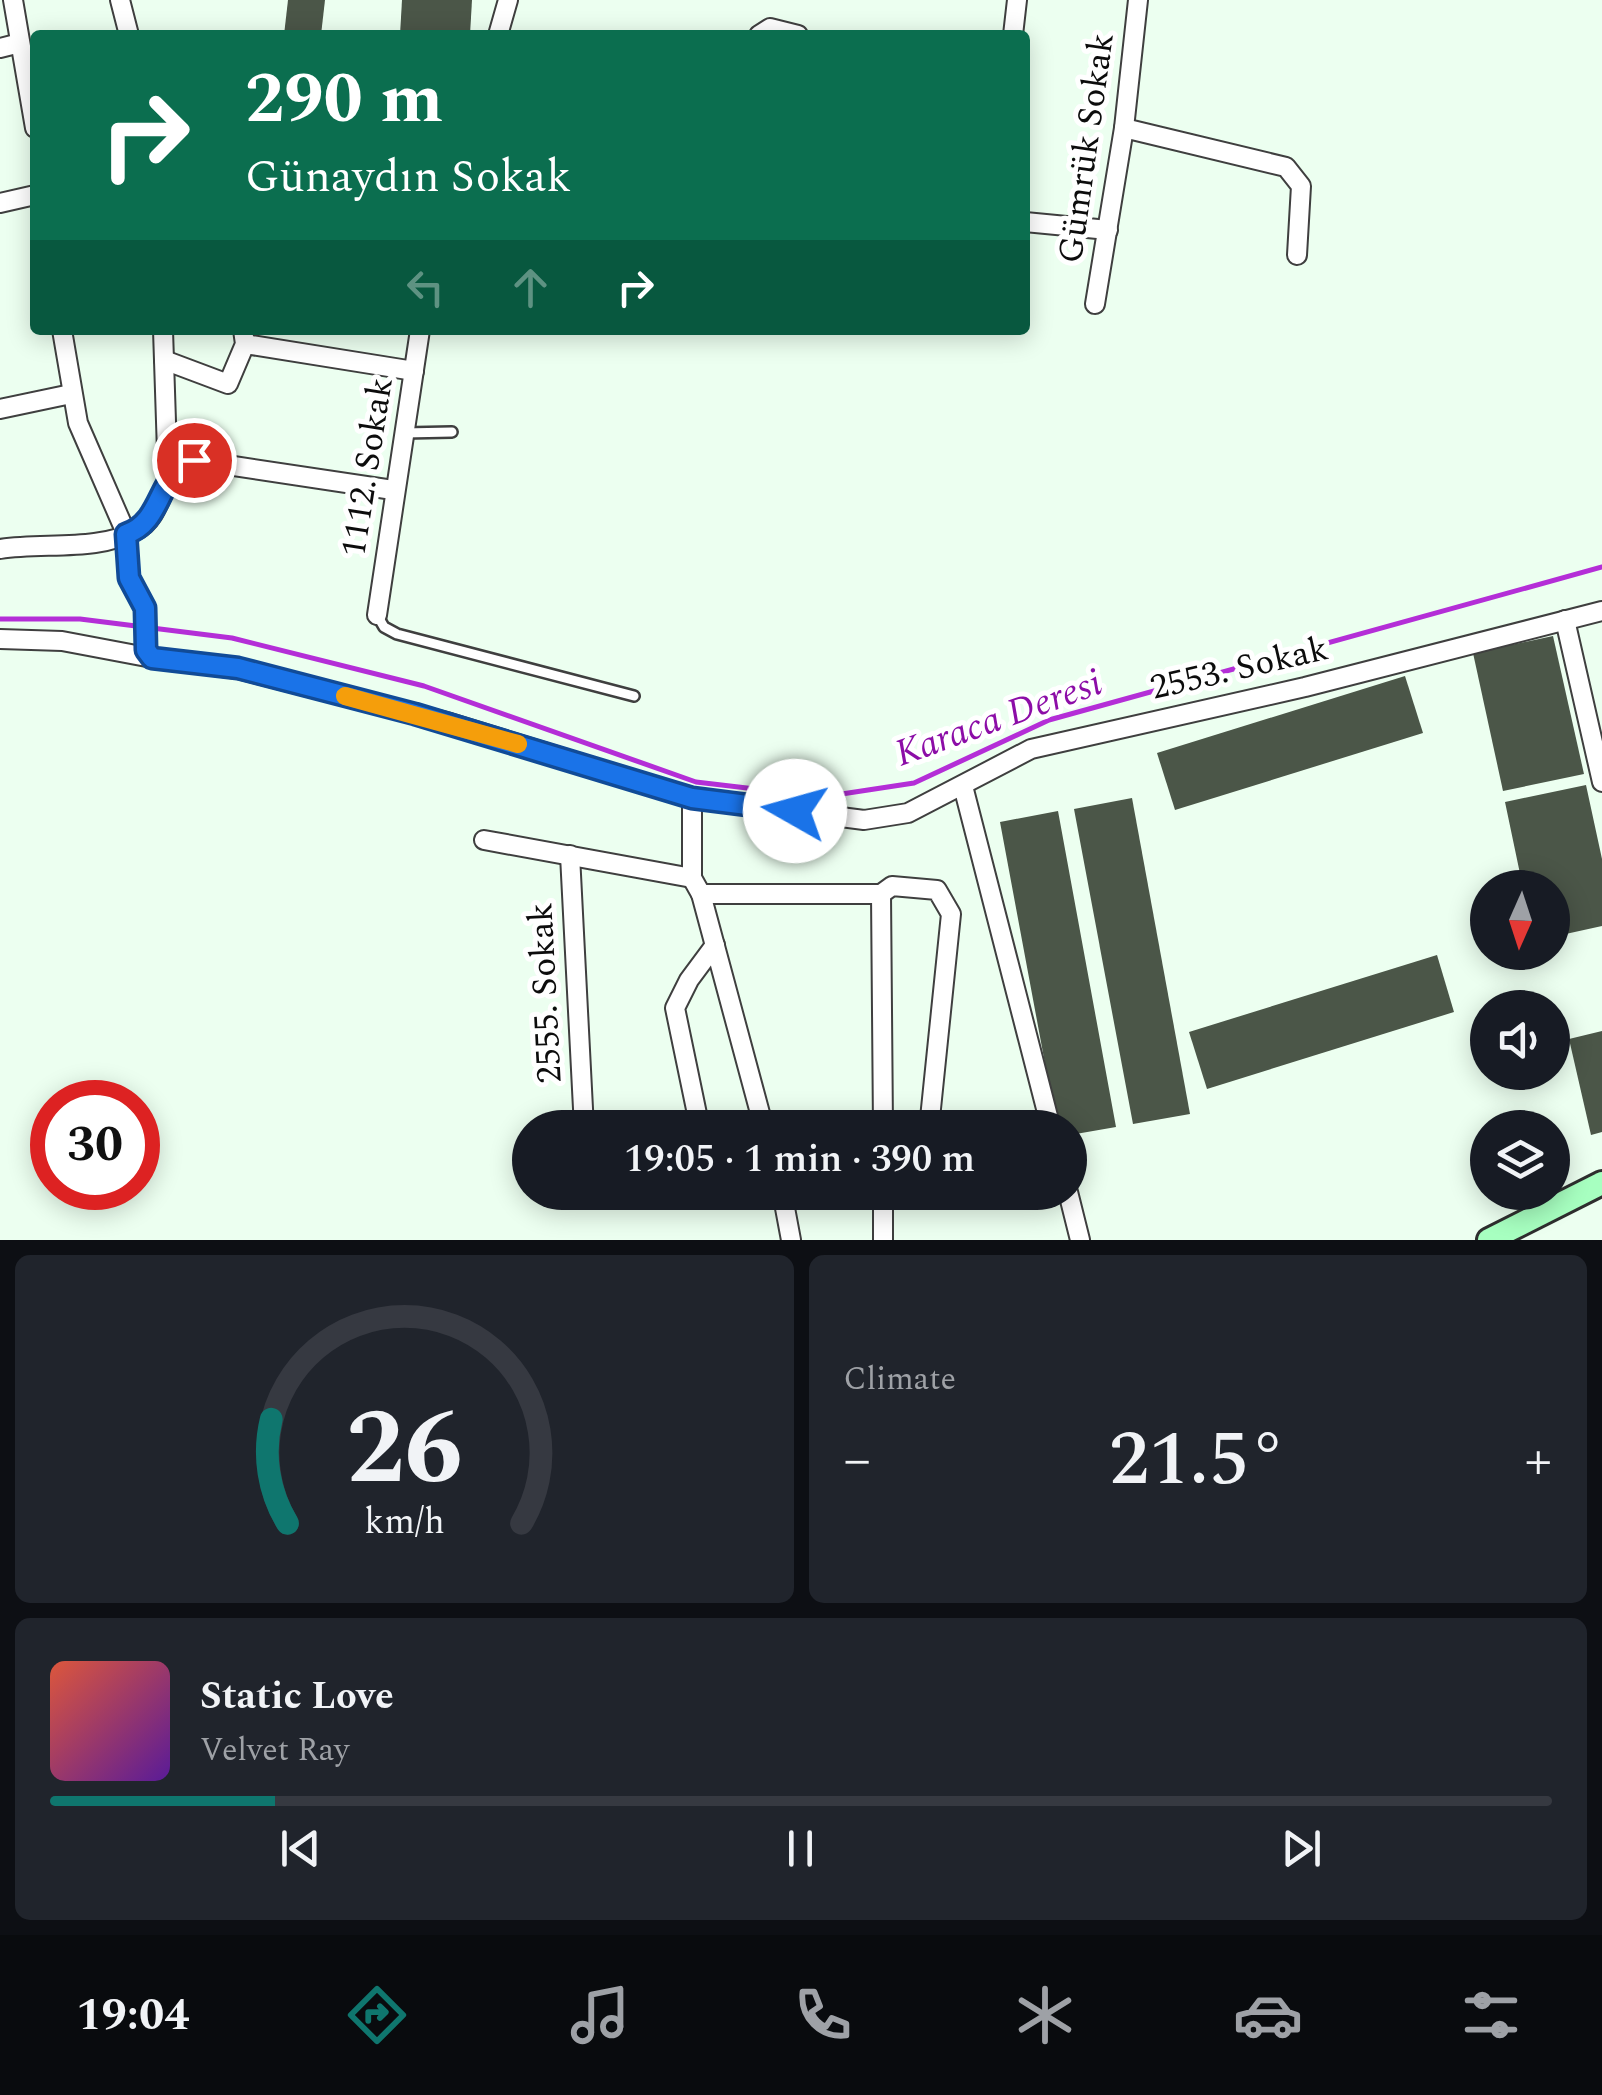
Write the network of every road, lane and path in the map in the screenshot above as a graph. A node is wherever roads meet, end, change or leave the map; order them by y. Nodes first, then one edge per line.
1 (13, 0) edge
2 (120, 0) edge
3 (508, 0) edge
4 (1017, 0) edge
5 (1138, 0) edge
6 (128, 30) edge
7 (499, 30) edge
8 (1014, 30) edge
9 (20, 43) junction
10 (0, 48) edge
11 (30, 100) edge
12 (1124, 128) junction
13 (30, 196) edge
14 (0, 203) edge
15 (1030, 222) edge
16 (1108, 230) junction
17 (1297, 255) dead end
18 (1095, 304) dead end
19 (63, 335) edge
20 (162, 335) edge
21 (419, 335) edge
22 (244, 337) edge
23 (164, 360) junction
24 (414, 371) junction
25 (71, 394) junction
26 (0, 409) edge
27 (404, 432) junction
28 (452, 432) dead end
29 (175, 471) junction
30 (394, 490) junction
31 (126, 534) junction
32 (0, 549) edge
33 (1602, 611) edge
34 (376, 615) joint
35 (1566, 620) junction
36 (0, 639) edge
37 (149, 654) junction
38 (634, 696) dead end
39 (1602, 782) edge
40 (963, 786) junction
41 (692, 798) junction
42 (484, 840) dead end
43 (570, 855) junction
44 (692, 878) junction
45 (702, 894) junction
46 (882, 894) junction
47 (715, 944) junction
48 (583, 1110) edge
49 (696, 1110) edge
50 (759, 1110) edge
51 (883, 1110) edge
52 (931, 1110) edge
53 (1046, 1110) edge
54 (1602, 1183) edge
55 (785, 1210) edge
56 (883, 1210) edge
57 (1072, 1210) edge
58 (791, 1240) edge
59 (883, 1240) edge
60 (1080, 1240) edge
61 (1489, 1240) edge

1 - 9 street
2 - 6 street
3 - 7 street
4 - 8 street
5 - 12 street, Gümrük Sokak
9 - 10 street
9 - 11 street
12 - 16 street, Gümrük Sokak
12 - 17 street
13 - 14 street
15 - 16 street
16 - 18 street, Gümrük Sokak
19 - 25 street
20 - 23 street
21 - 24 street, 1112. Sokak
22 - 23 street
22 - 24 street
23 - 29 street
24 - 27 street, 1112. Sokak
25 - 26 street
25 - 31 street
27 - 28 lane
27 - 30 street, 1112. Sokak
29 - 30 street
29 - 31 street
30 - 34 street, 1112. Sokak
31 - 32 street
31 - 37 street
33 - 35 street, 2553. Sokak
34 - 38 lane
35 - 39 street
35 - 40 street, 2553. Sokak
36 - 37 street, 2553. Sokak
37 - 41 street, 2553. Sokak
40 - 41 street, 2553. Sokak
40 - 53 street
41 - 44 street
42 - 43 street
43 - 44 street
43 - 48 street, 2555. Sokak
44 - 45 street
45 - 46 street
45 - 47 street
46 - 51 street
46 - 52 street
47 - 49 street
47 - 50 street
54 - 61 main road
55 - 58 street
56 - 59 street
57 - 60 street

